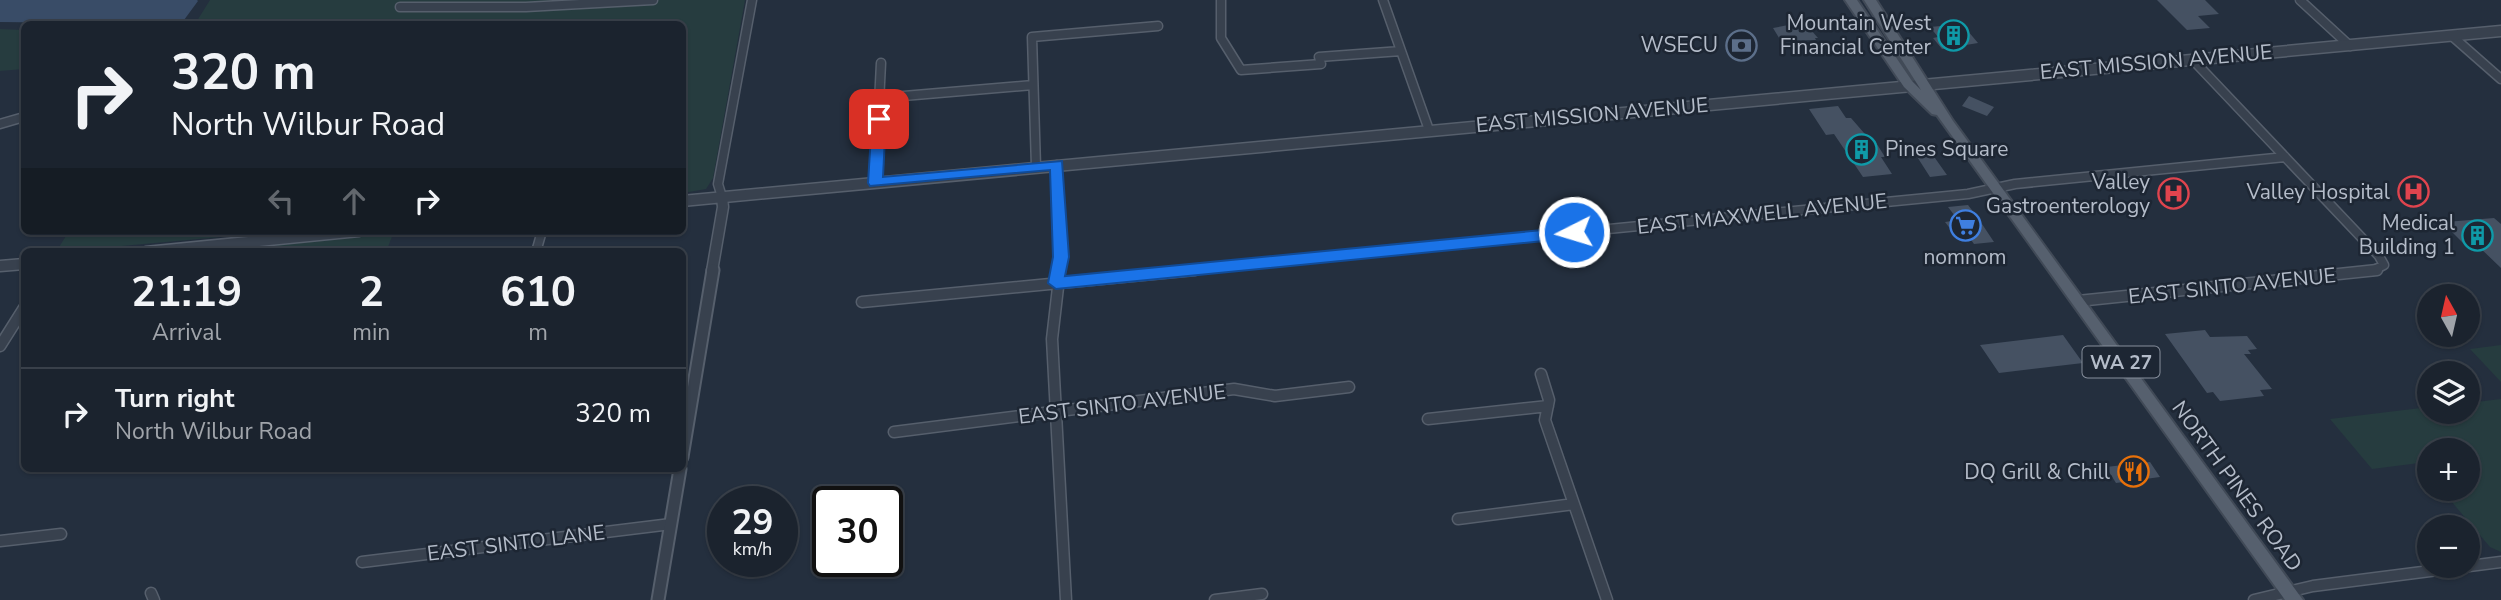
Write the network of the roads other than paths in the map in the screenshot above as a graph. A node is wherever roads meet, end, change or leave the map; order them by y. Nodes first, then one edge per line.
1 (653, 0) edge
2 (752, 0) edge
3 (1222, 0) edge
4 (1383, 0) edge
5 (1851, 0) edge
6 (1870, 0) edge
7 (2300, 0) edge
8 (400, 7) dead end
9 (1158, 26) dead end
10 (2501, 31) edge
11 (2452, 36) junction
12 (2350, 46) junction
13 (1401, 51) junction
14 (2193, 60) junction
15 (881, 63) dead end
16 (2501, 79) edge
17 (1925, 83) junction
18 (1908, 84) junction
19 (1033, 85) junction
20 (880, 98) junction
21 (21, 118) edge
22 (0, 124) edge
23 (1949, 124) junction
24 (1429, 130) junction
25 (2285, 157) junction
26 (1057, 164) junction
27 (1036, 166) junction
28 (875, 183) junction
29 (1996, 188) junction
30 (722, 197) junction
31 (686, 201) edge
32 (318, 235) edge
33 (187, 248) edge
34 (21, 264) edge
35 (2384, 265) joint
36 (0, 266) edge
37 (1056, 283) junction
38 (2078, 301) junction
39 (862, 303) dead end
40 (21, 313) edge
41 (0, 346) edge
42 (1541, 374) dead end
43 (695, 384) junction
44 (686, 385) edge
45 (1349, 387) dead end
46 (1548, 406) junction
47 (1054, 412) junction
48 (1428, 419) dead end
49 (894, 432) dead end
50 (686, 435) edge
51 (680, 472) edge
52 (1574, 504) junction
53 (1458, 519) dead end
54 (671, 524) junction
55 (61, 534) dead end
56 (0, 541) edge
57 (362, 562) dead end
58 (2501, 562) edge
59 (1262, 594) dead end
60 (2292, 596) edge
61 (658, 600) edge
62 (1066, 600) edge
63 (1215, 600) edge
64 (1607, 600) edge
65 (2255, 600) edge

1 - 8 street
2 - 30 street
3 - 13 street
4 - 13 street
5 - 18 main road, NORTH PINES ROAD / WA 27
6 - 17 main road, NORTH PINES ROAD / WA 27
7 - 12 street
9 - 19 street
10 - 11 street, EAST MISSION AVENUE
11 - 12 street, EAST MISSION AVENUE
11 - 16 street
12 - 14 street, EAST MISSION AVENUE
13 - 24 street
14 - 17 street, EAST MISSION AVENUE
14 - 25 street
15 - 20 street
17 - 18 street, EAST MISSION AVENUE
17 - 23 main road, NORTH PINES ROAD / WA 27
18 - 23 main road, NORTH PINES ROAD / WA 27
18 - 24 street, EAST MISSION AVENUE
19 - 20 street
19 - 27 street
20 - 28 street
21 - 22 street
23 - 29 main road, NORTH PINES ROAD / WA 27
24 - 26 street, EAST MISSION AVENUE
25 - 29 street, EAST MAXWELL AVENUE
25 - 35 street
26 - 27 street, EAST MISSION AVENUE
26 - 37 street
27 - 28 street, EAST MISSION AVENUE
28 - 30 street, EAST MISSION AVENUE
29 - 37 street, EAST MAXWELL AVENUE
29 - 38 main road, NORTH PINES ROAD / WA 27
30 - 31 street, EAST MISSION AVENUE
30 - 43 street
32 - 33 street
34 - 36 street
35 - 38 street, EAST SINTO AVENUE
37 - 39 street, EAST MAXWELL AVENUE
37 - 47 street
38 - 60 main road, NORTH PINES ROAD / WA 27
40 - 41 street
42 - 46 street
43 - 44 street
43 - 50 street
45 - 47 street, EAST SINTO AVENUE
46 - 48 street
46 - 52 street
47 - 49 street, EAST SINTO AVENUE
47 - 62 street
51 - 54 street
52 - 53 street
52 - 64 street
54 - 57 street, EAST SINTO LANE
54 - 61 street
55 - 56 street
58 - 60 street
59 - 63 street
60 - 65 street

